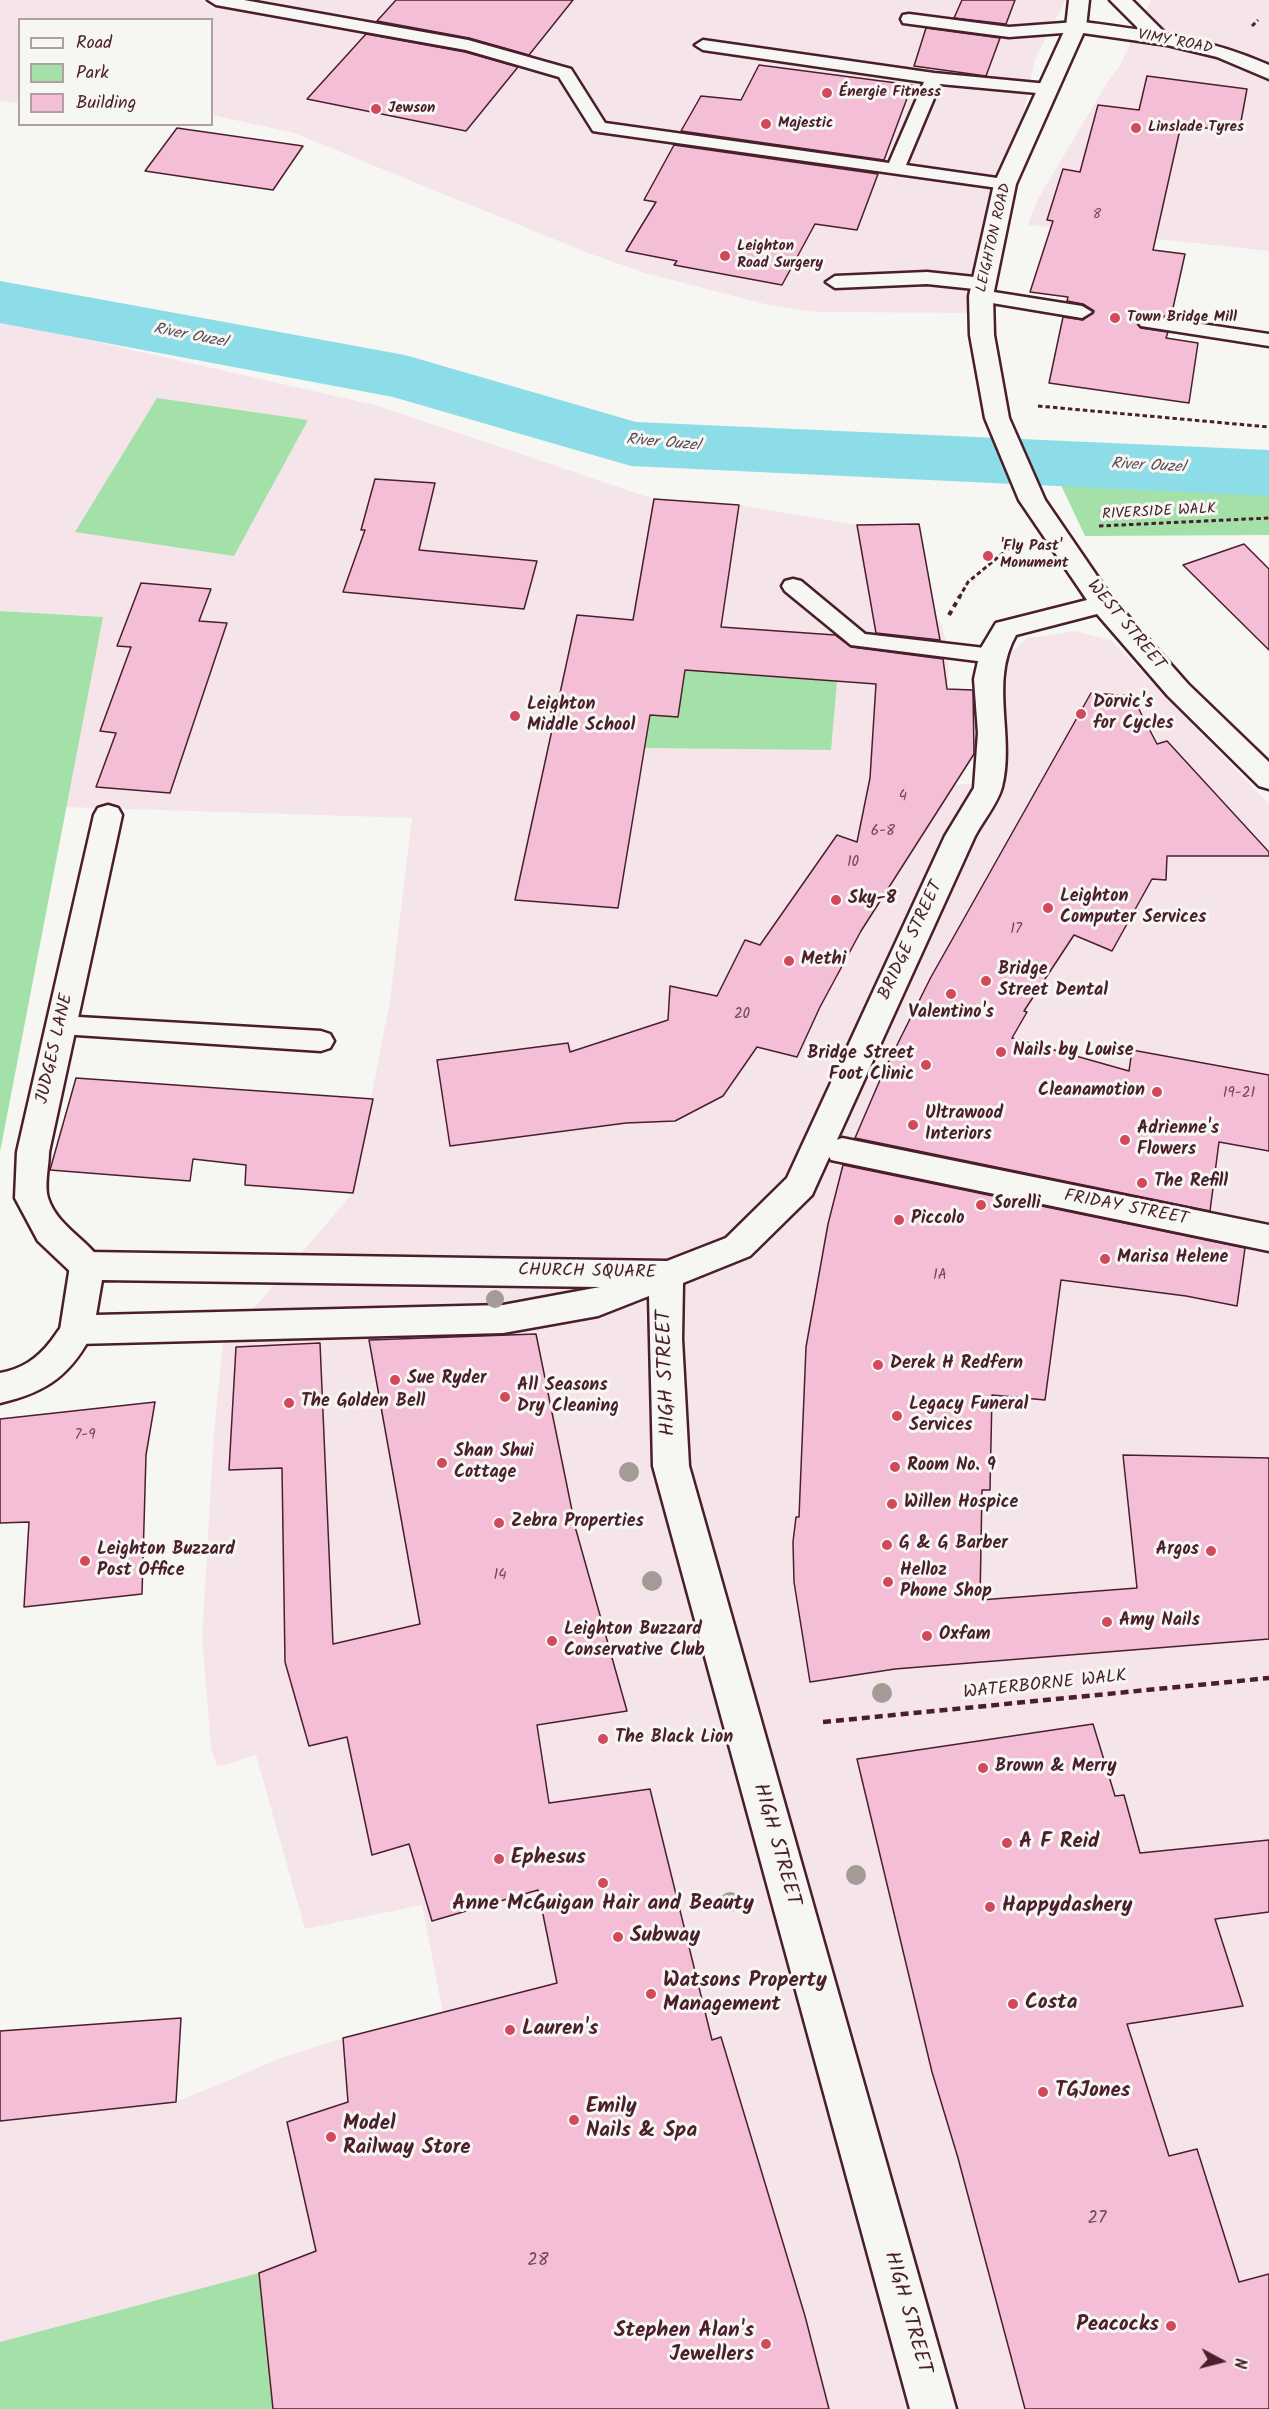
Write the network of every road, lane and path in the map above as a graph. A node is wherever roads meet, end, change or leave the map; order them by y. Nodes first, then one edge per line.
1 (216, 0) edge
2 (1079, 0) edge
3 (1120, 0) edge
4 (909, 19) dead end
5 (1076, 27) junction
6 (1160, 39) junction
7 (703, 45) dead end
8 (1269, 73) edge
9 (934, 78) junction
10 (1048, 89) junction
11 (895, 170) junction
12 (1005, 184) junction
13 (836, 282) dead end
14 (982, 290) junction
15 (1082, 312) dead end
16 (1148, 322) dead end
17 (1269, 340) edge
18 (1038, 405) dead end
19 (998, 418) joint
20 (1269, 427) edge
21 (1269, 518) edge
22 (1050, 529) junction
23 (793, 586) dead end
24 (1103, 604) junction
25 (946, 621) dead end
26 (993, 656) junction
27 (1269, 779) edge
28 (108, 815) dead end
29 (62, 1025) junction
30 (321, 1041) dead end
31 (842, 1151) dead end
32 (1269, 1238) edge
33 (87, 1266) junction
34 (666, 1274) junction
35 (77, 1330) junction
36 (0, 1388) edge
37 (1269, 1678) edge
38 (823, 1722) dead end
39 (933, 2409) edge

1 - 11 lane
2 - 5 street, LEIGHTON ROAD
3 - 6 street
4 - 5 lane
5 - 6 street, VIMY ROAD
5 - 10 street, LEIGHTON ROAD
6 - 8 street, VIMY ROAD
7 - 9 lane
9 - 10 lane
9 - 11 lane
10 - 12 street, LEIGHTON ROAD
11 - 12 lane
12 - 14 street, LEIGHTON ROAD
13 - 14 lane
14 - 15 lane
14 - 19 street, LEIGHTON ROAD
16 - 17 lane
18 - 20 path
19 - 22 street, WEST STREET
21 - 22 path, RIVERSIDE WALK
22 - 24 street, WEST STREET
22 - 25 path, RIVERSIDE WALK
23 - 26 lane
24 - 26 street, BRIDGE STREET
24 - 27 street, WEST STREET
26 - 34 street, BRIDGE STREET
28 - 29 street, JUDGES LANE
29 - 30 lane
29 - 33 street, JUDGES LANE
31 - 32 street, FRIDAY STREET
33 - 34 street, CHURCH SQUARE
33 - 35 street
34 - 35 street, CHURCH SQUARE
34 - 39 street, HIGH STREET
35 - 36 street
37 - 38 path, WATERBORNE WALK

